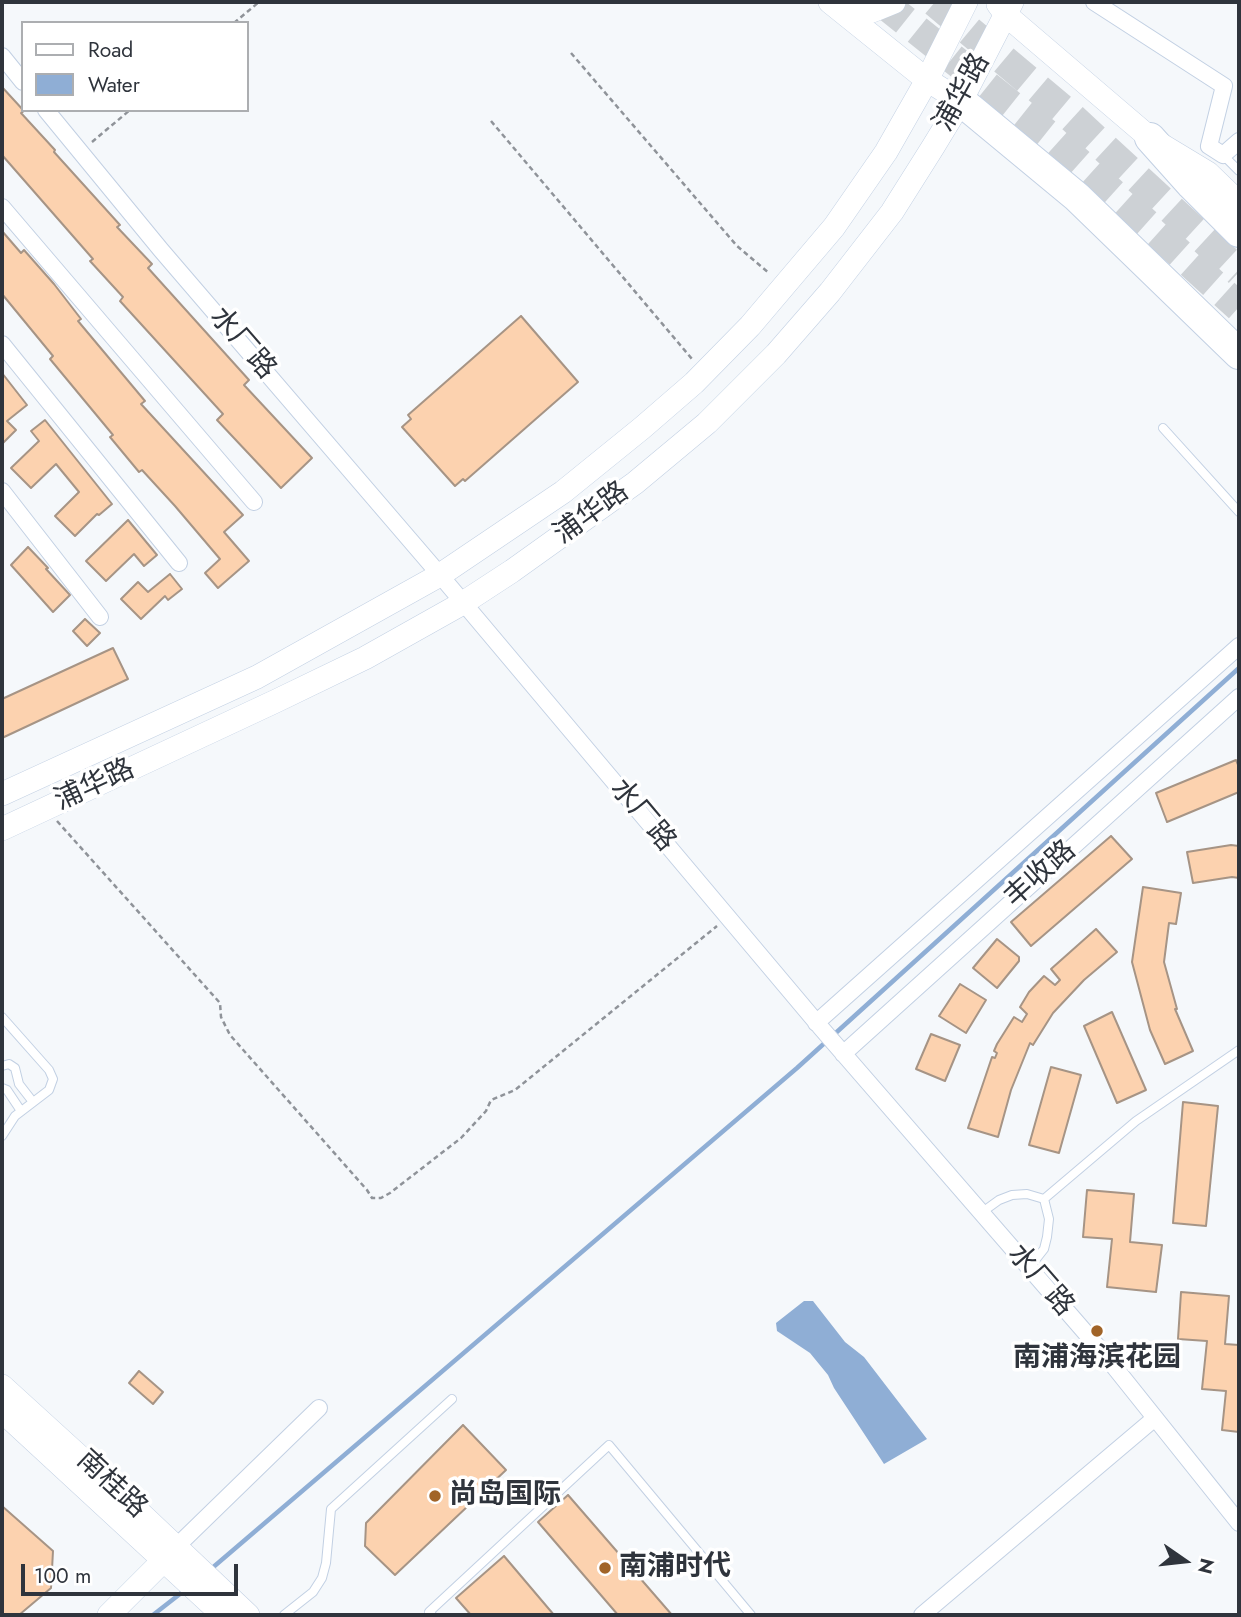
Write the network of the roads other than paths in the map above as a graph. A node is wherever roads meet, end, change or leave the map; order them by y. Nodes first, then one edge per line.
1 (894, 2) edge
2 (966, 2) edge
3 (1094, 2) edge
4 (833, 4) edge
5 (1005, 6) edge
6 (2, 56) edge
7 (21, 80) edge
8 (927, 80) junction
9 (961, 101) junction
10 (48, 112) edge
11 (1150, 138) junction
12 (1239, 141) edge
13 (1223, 155) junction
14 (1239, 171) edge
15 (1239, 203) edge
16 (2, 207) edge
17 (1239, 232) edge
18 (2, 344) edge
19 (1239, 354) edge
20 (1163, 428) dead end
21 (2, 491) edge
22 (254, 502) dead end
23 (1239, 512) edge
24 (179, 563) dead end
25 (440, 576) junction
26 (463, 603) junction
27 (100, 617) dead end
28 (1239, 646) edge
29 (1239, 697) edge
30 (2, 794) edge
31 (2, 829) edge
32 (2, 1017) edge
33 (819, 1026) junction
34 (839, 1049) junction
35 (1239, 1050) edge
36 (2, 1066) edge
37 (2, 1088) edge
38 (33, 1102) junction
39 (21, 1111) junction
40 (2, 1136) edge
41 (1044, 1199) junction
42 (981, 1213) junction
43 (1029, 1268) junction
44 (2, 1386) edge
45 (452, 1399) dead end
46 (319, 1408) dead end
47 (2, 1411) edge
48 (1155, 1418) junction
49 (1239, 1523) edge
50 (170, 1554) junction
51 (196, 1578) junction
52 (109, 1615) edge
53 (223, 1615) edge
54 (248, 1615) edge
55 (284, 1615) edge
56 (432, 1615) edge
57 (751, 1615) edge
58 (922, 1615) edge

1 - 4 main road
2 - 8 main road, 浦华路
3 - 13 street
4 - 8 main road
5 - 9 main road, 浦华路
5 - 11 main road
6 - 7 street
8 - 9 main road
8 - 25 main road, 浦华路
9 - 19 highway
9 - 26 main road, 浦华路
10 - 25 street, 水厂路
11 - 15 main road
11 - 17 highway
12 - 13 street
13 - 14 lane
16 - 22 street
18 - 24 street
20 - 23 lane
21 - 27 street
25 - 26 street, 水厂路
25 - 30 main road, 浦华路
26 - 31 main road, 浦华路
26 - 33 street, 水厂路
28 - 33 street
29 - 34 street, 丰收路
32 - 38 lane
33 - 34 street, 水厂路
34 - 42 street, 水厂路
35 - 41 lane
36 - 38 lane
37 - 39 lane
38 - 39 lane
39 - 40 lane
41 - 42 lane
41 - 43 lane
42 - 43 street, 水厂路
43 - 48 street, 水厂路
44 - 50 main road, 南桂路
45 - 55 lane
46 - 50 street
47 - 50 main road, 南桂路
48 - 49 street, 水厂路
48 - 58 street
50 - 51 main road, 南桂路
50 - 52 main road
51 - 53 main road, 南桂路
51 - 54 main road, 南桂路
56 - 57 lane

